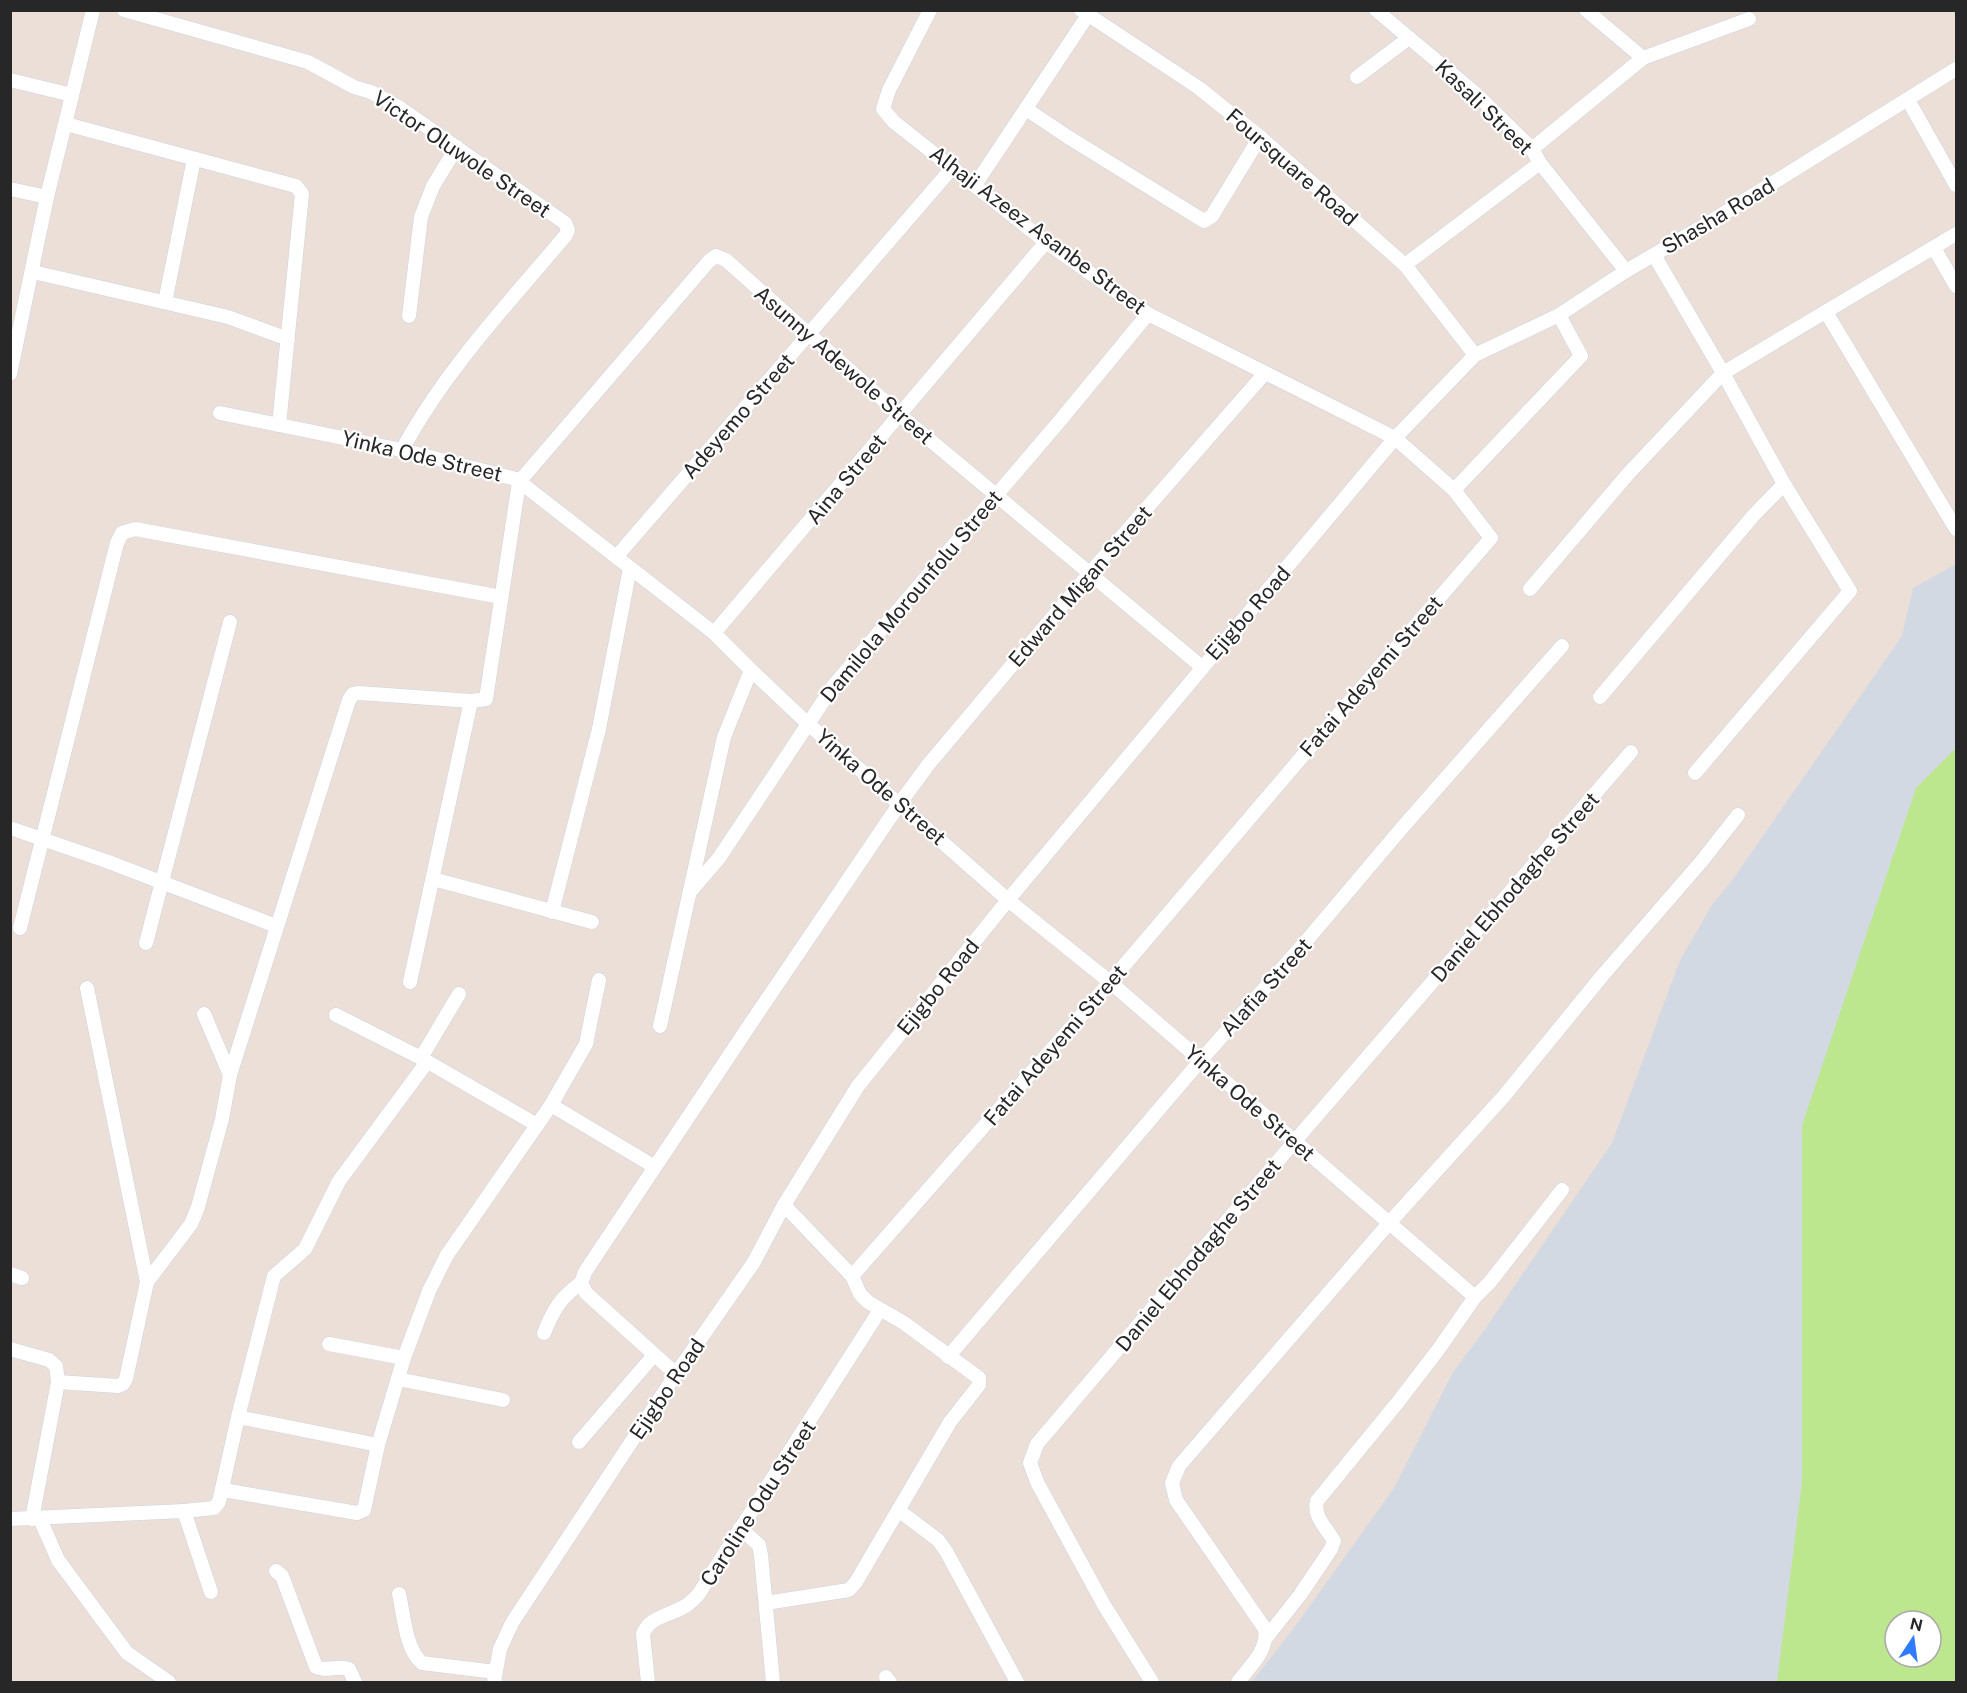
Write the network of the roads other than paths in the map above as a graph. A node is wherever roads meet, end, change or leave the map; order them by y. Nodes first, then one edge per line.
1 (93, 10) edge
2 (124, 10) edge
3 (930, 10) edge
4 (1376, 10) edge
5 (1586, 10) edge
6 (1084, 13) edge
7 (1749, 19) dead end
8 (1409, 38) junction
9 (1643, 58) junction
10 (1956, 69) edge
11 (1357, 77) dead end
12 (10, 80) edge
13 (72, 94) junction
14 (1908, 100) junction
15 (1026, 109) junction
16 (66, 124) junction
17 (1260, 137) junction
18 (457, 147) junction
19 (1532, 149) junction
20 (194, 159) junction
21 (1540, 163) junction
22 (953, 167) junction
23 (975, 185) junction
24 (1956, 185) edge
25 (10, 189) edge
26 (47, 197) junction
27 (1956, 234) edge
28 (1046, 242) junction
29 (1934, 248) junction
30 (1654, 255) junction
31 (1405, 265) junction
32 (1626, 271) junction
33 (33, 272) junction
34 (1956, 286) edge
35 (165, 302) junction
36 (1826, 312) junction
37 (1148, 314) junction
38 (1560, 315) junction
39 (409, 316) dead end
40 (808, 335) junction
41 (288, 339) junction
42 (1475, 355) junction
43 (11, 365) edge
44 (1723, 372) junction
45 (1265, 373) junction
46 (220, 413) dead end
47 (900, 415) junction
48 (279, 426) junction
49 (1395, 438) junction
50 (402, 450) junction
51 (519, 482) junction
52 (1784, 484) junction
53 (1454, 490) junction
54 (995, 495) junction
55 (1956, 530) edge
56 (617, 556) junction
57 (630, 568) junction
58 (1089, 574) junction
59 (1530, 589) dead end
60 (501, 597) junction
61 (230, 622) dead end
62 (714, 633) junction
63 (1562, 646) dead end
64 (1202, 667) junction
65 (751, 670) junction
66 (1600, 697) dead end
67 (471, 701) junction
68 (807, 723) junction
69 (1631, 752) dead end
70 (1695, 773) dead end
71 (900, 803) junction
72 (1738, 815) dead end
73 (10, 828) edge
74 (43, 838) junction
75 (433, 879) junction
76 (162, 883) junction
77 (690, 892) junction
78 (1008, 900) junction
79 (552, 912) junction
80 (592, 922) dead end
81 (276, 926) junction
82 (20, 928) dead end
83 (147, 943) dead end
84 (599, 980) dead end
85 (410, 982) dead end
86 (1110, 982) junction
87 (87, 988) dead end
88 (459, 994) dead end
89 (204, 1014) dead end
90 (336, 1015) dead end
91 (660, 1026) dead end
92 (424, 1060) junction
93 (1201, 1060) junction
94 (230, 1074) junction
95 (551, 1105) junction
96 (537, 1125) junction
97 (1294, 1142) junction
98 (656, 1167) junction
99 (1562, 1190) dead end
100 (784, 1206) junction
101 (1390, 1222) junction
102 (852, 1276) junction
103 (147, 1282) junction
104 (581, 1283) junction
105 (1475, 1297) junction
106 (880, 1310) junction
107 (544, 1333) dead end
108 (329, 1344) dead end
109 (10, 1350) edge
110 (654, 1355) junction
111 (948, 1357) junction
112 (404, 1358) junction
113 (676, 1374) junction
114 (398, 1380) junction
115 (58, 1382) junction
116 (503, 1400) dead end
117 (238, 1417) junction
118 (579, 1442) dead end
119 (378, 1445) junction
120 (223, 1490) junction
121 (898, 1510) junction
122 (184, 1511) junction
123 (10, 1519) edge
124 (36, 1519) junction
125 (740, 1528) junction
126 (276, 1571) dead end
127 (211, 1592) dead end
128 (399, 1594) dead end
129 (766, 1602) junction
130 (1266, 1638) junction
131 (494, 1677) edge
132 (169, 1683) edge
133 (355, 1683) edge
134 (648, 1683) edge
135 (773, 1683) edge
136 (1017, 1683) edge
137 (1152, 1683) edge
138 (1238, 1683) edge

1 - 13 street
2 - 18 street, Victor Oluwole Street
3 - 22 street, Alhaji Azeez Asanbe Street
4 - 8 street, Kasali Street
5 - 9 street
6 - 15 street
6 - 17 street, Foursquare Road
7 - 9 street
8 - 11 street
8 - 19 street, Kasali Street
9 - 19 street
10 - 14 street, Shasha Road
12 - 13 street
13 - 16 street
14 - 24 street
14 - 30 street, Shasha Road
15 - 17 street
15 - 23 street
16 - 20 street
16 - 26 street
17 - 31 street, Foursquare Road
18 - 39 street
18 - 50 street, Victor Oluwole Street
19 - 21 street, Kasali Street
20 - 35 street
20 - 41 street
21 - 31 street
21 - 32 street, Kasali Street
22 - 23 street, Alhaji Azeez Asanbe Street
22 - 40 street, Adeyemo Street
23 - 28 street, Alhaji Azeez Asanbe Street
25 - 26 street
26 - 33 street
27 - 29 street
28 - 37 street, Alhaji Azeez Asanbe Street
28 - 47 street, Aina Street
29 - 34 street
29 - 36 street
30 - 32 street, Shasha Road
30 - 44 street
31 - 42 street, Foursquare Road
32 - 38 street, Shasha Road
33 - 35 street
33 - 43 street
35 - 41 street
36 - 44 street
36 - 55 street
37 - 45 street, Alhaji Azeez Asanbe Street
37 - 54 street, Damilola Morounfolu Street
38 - 42 street, Shasha Road
38 - 53 street
40 - 47 street, Asunny Adewole Street
40 - 51 street, Asunny Adewole Street
40 - 56 street, Adeyemo Street
41 - 48 street
42 - 49 street, Ejigbo Road
44 - 52 street
44 - 59 street
45 - 49 street, Alhaji Azeez Asanbe Street
45 - 58 street, Edward Migan Street
46 - 48 street, Yinka Ode Street
47 - 54 street, Asunny Adewole Street
47 - 62 street, Aina Street
48 - 50 street, Yinka Ode Street
49 - 53 street, Fatai Adeyemi Street
49 - 64 street, Ejigbo Road
50 - 51 street, Yinka Ode Street
51 - 56 street, Yinka Ode Street
51 - 60 street
52 - 66 street
52 - 70 street
53 - 86 street, Fatai Adeyemi Street
54 - 58 street, Asunny Adewole Street
54 - 68 street, Damilola Morounfolu Street
56 - 57 street, Yinka Ode Street
57 - 62 street, Yinka Ode Street
57 - 79 street
58 - 64 street, Asunny Adewole Street
58 - 71 street, Edward Migan Street
60 - 67 street
60 - 74 street
61 - 76 street
62 - 65 street, Yinka Ode Street
63 - 93 street, Alafia Street
64 - 78 street, Ejigbo Road
65 - 68 street, Yinka Ode Street
65 - 77 street
67 - 75 street
67 - 81 street
68 - 71 street, Yinka Ode Street
68 - 77 street, Damilola Morounfolu Street
69 - 97 street, Daniel Ebhodaghe Street
71 - 78 street, Yinka Ode Street
71 - 98 street, Edward Migan Street
72 - 101 street
73 - 74 street
74 - 76 street
74 - 82 street
75 - 79 street
75 - 85 street
76 - 81 street
76 - 83 street
77 - 91 street
78 - 86 street, Yinka Ode Street
78 - 100 street, Ejigbo Road
79 - 80 street
81 - 94 street
84 - 95 street
86 - 93 street, Yinka Ode Street
86 - 102 street, Fatai Adeyemi Street
87 - 103 street
88 - 92 street
89 - 94 street
90 - 92 street
92 - 96 street
92 - 117 street
93 - 97 street, Yinka Ode Street
93 - 111 street, Alafia Street
94 - 103 street
95 - 96 street
95 - 98 street
96 - 112 street
97 - 101 street, Yinka Ode Street
97 - 137 street, Daniel Ebhodaghe Street
98 - 104 street, Edward Migan Street
99 - 105 street
100 - 102 street
100 - 113 street, Ejigbo Road
101 - 105 street, Yinka Ode Street
101 - 130 street
102 - 106 street
103 - 115 street
104 - 107 street, Edward Migan Street
104 - 110 street
105 - 130 street
106 - 111 street
106 - 125 street, Caroline Odu Street
108 - 112 street
109 - 115 street
110 - 113 street
110 - 118 street
111 - 121 street
112 - 114 street
113 - 131 street, Ejigbo Road
114 - 116 street
114 - 119 street
115 - 124 street
117 - 119 street
117 - 120 street
119 - 120 street
120 - 122 street
121 - 129 street
121 - 136 street
122 - 124 street
122 - 127 street
123 - 124 street
124 - 132 street
125 - 129 street
125 - 134 street, Caroline Odu Street
126 - 133 street
128 - 131 street
129 - 135 street
130 - 138 street

